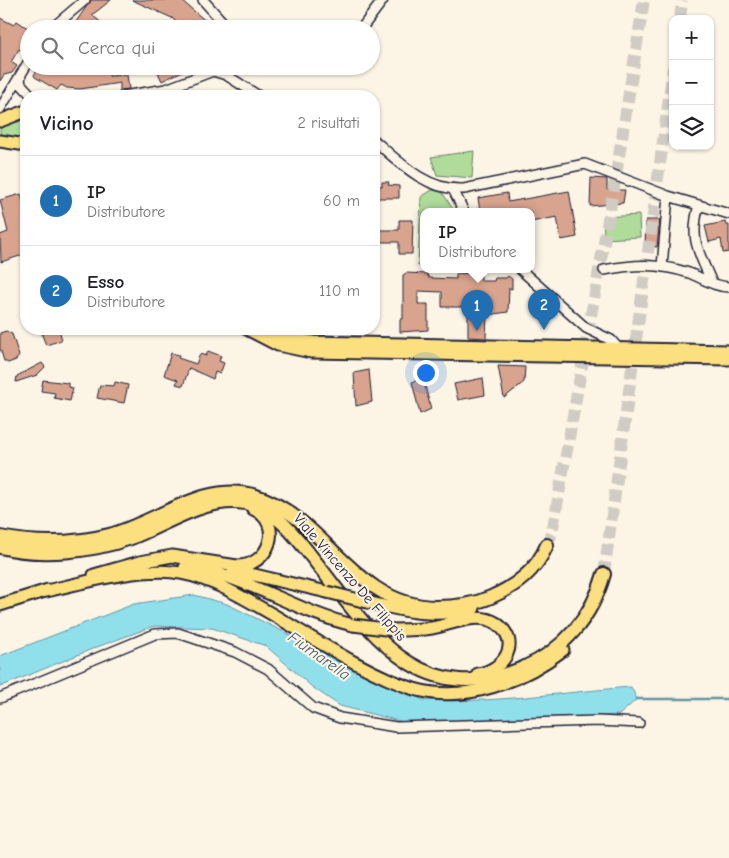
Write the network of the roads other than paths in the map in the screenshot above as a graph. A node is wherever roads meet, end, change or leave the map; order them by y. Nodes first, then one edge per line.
1 (85, 0) edge
2 (203, 0) edge
3 (383, 0) edge
4 (62, 20) edge
5 (221, 20) edge
6 (367, 20) edge
7 (20, 75) edge
8 (21, 75) edge
9 (199, 75) edge
10 (231, 75) edge
11 (26, 90) edge
12 (161, 90) edge
13 (251, 90) edge
14 (0, 109) edge
15 (20, 113) edge
16 (0, 121) edge
17 (0, 141) edge
18 (20, 144) edge
19 (380, 145) edge
20 (453, 189) junction
21 (668, 196) junction
22 (699, 205) junction
23 (462, 208) edge
24 (729, 214) edge
25 (662, 267) junction
26 (604, 270) dead end
27 (523, 273) edge
28 (712, 283) junction
29 (729, 286) edge
30 (259, 335) edge
31 (277, 335) edge
32 (619, 349) junction
33 (729, 351) edge
34 (729, 360) edge
35 (203, 503) junction
36 (0, 537) edge
37 (0, 547) edge
38 (546, 549) joint
39 (140, 562) junction
40 (604, 574) tunnel mouth
41 (100, 580) junction
42 (42, 592) junction
43 (595, 601) junction
44 (0, 604) edge
45 (0, 698) edge
46 (639, 723) dead end

1 - 4 street
2 - 5 street
3 - 6 street
7 - 14 street
8 - 11 street
9 - 12 street
10 - 13 street
15 - 16 main road
17 - 18 main road
19 - 20 street
20 - 21 street
20 - 23 street
21 - 22 street
21 - 25 street
22 - 24 street
22 - 28 street
25 - 26 street
25 - 28 street
27 - 32 street
28 - 29 street
30 - 34 main road
31 - 32 main road
32 - 33 main road
35 - 36 highway, Viale Vincenzo De Filippis
35 - 37 highway, Viale Vincenzo De Filippis
35 - 38 highway, Viale Vincenzo De Filippis
35 - 39 main road
35 - 41 main road, bridge
35 - 43 highway, Viale Vincenzo De Filippis
38 - 39 main road, bridge
39 - 42 main road
40 - 43 highway, Viale Vincenzo De Filippis
41 - 42 main road
41 - 43 main road
42 - 44 main road
45 - 46 street

